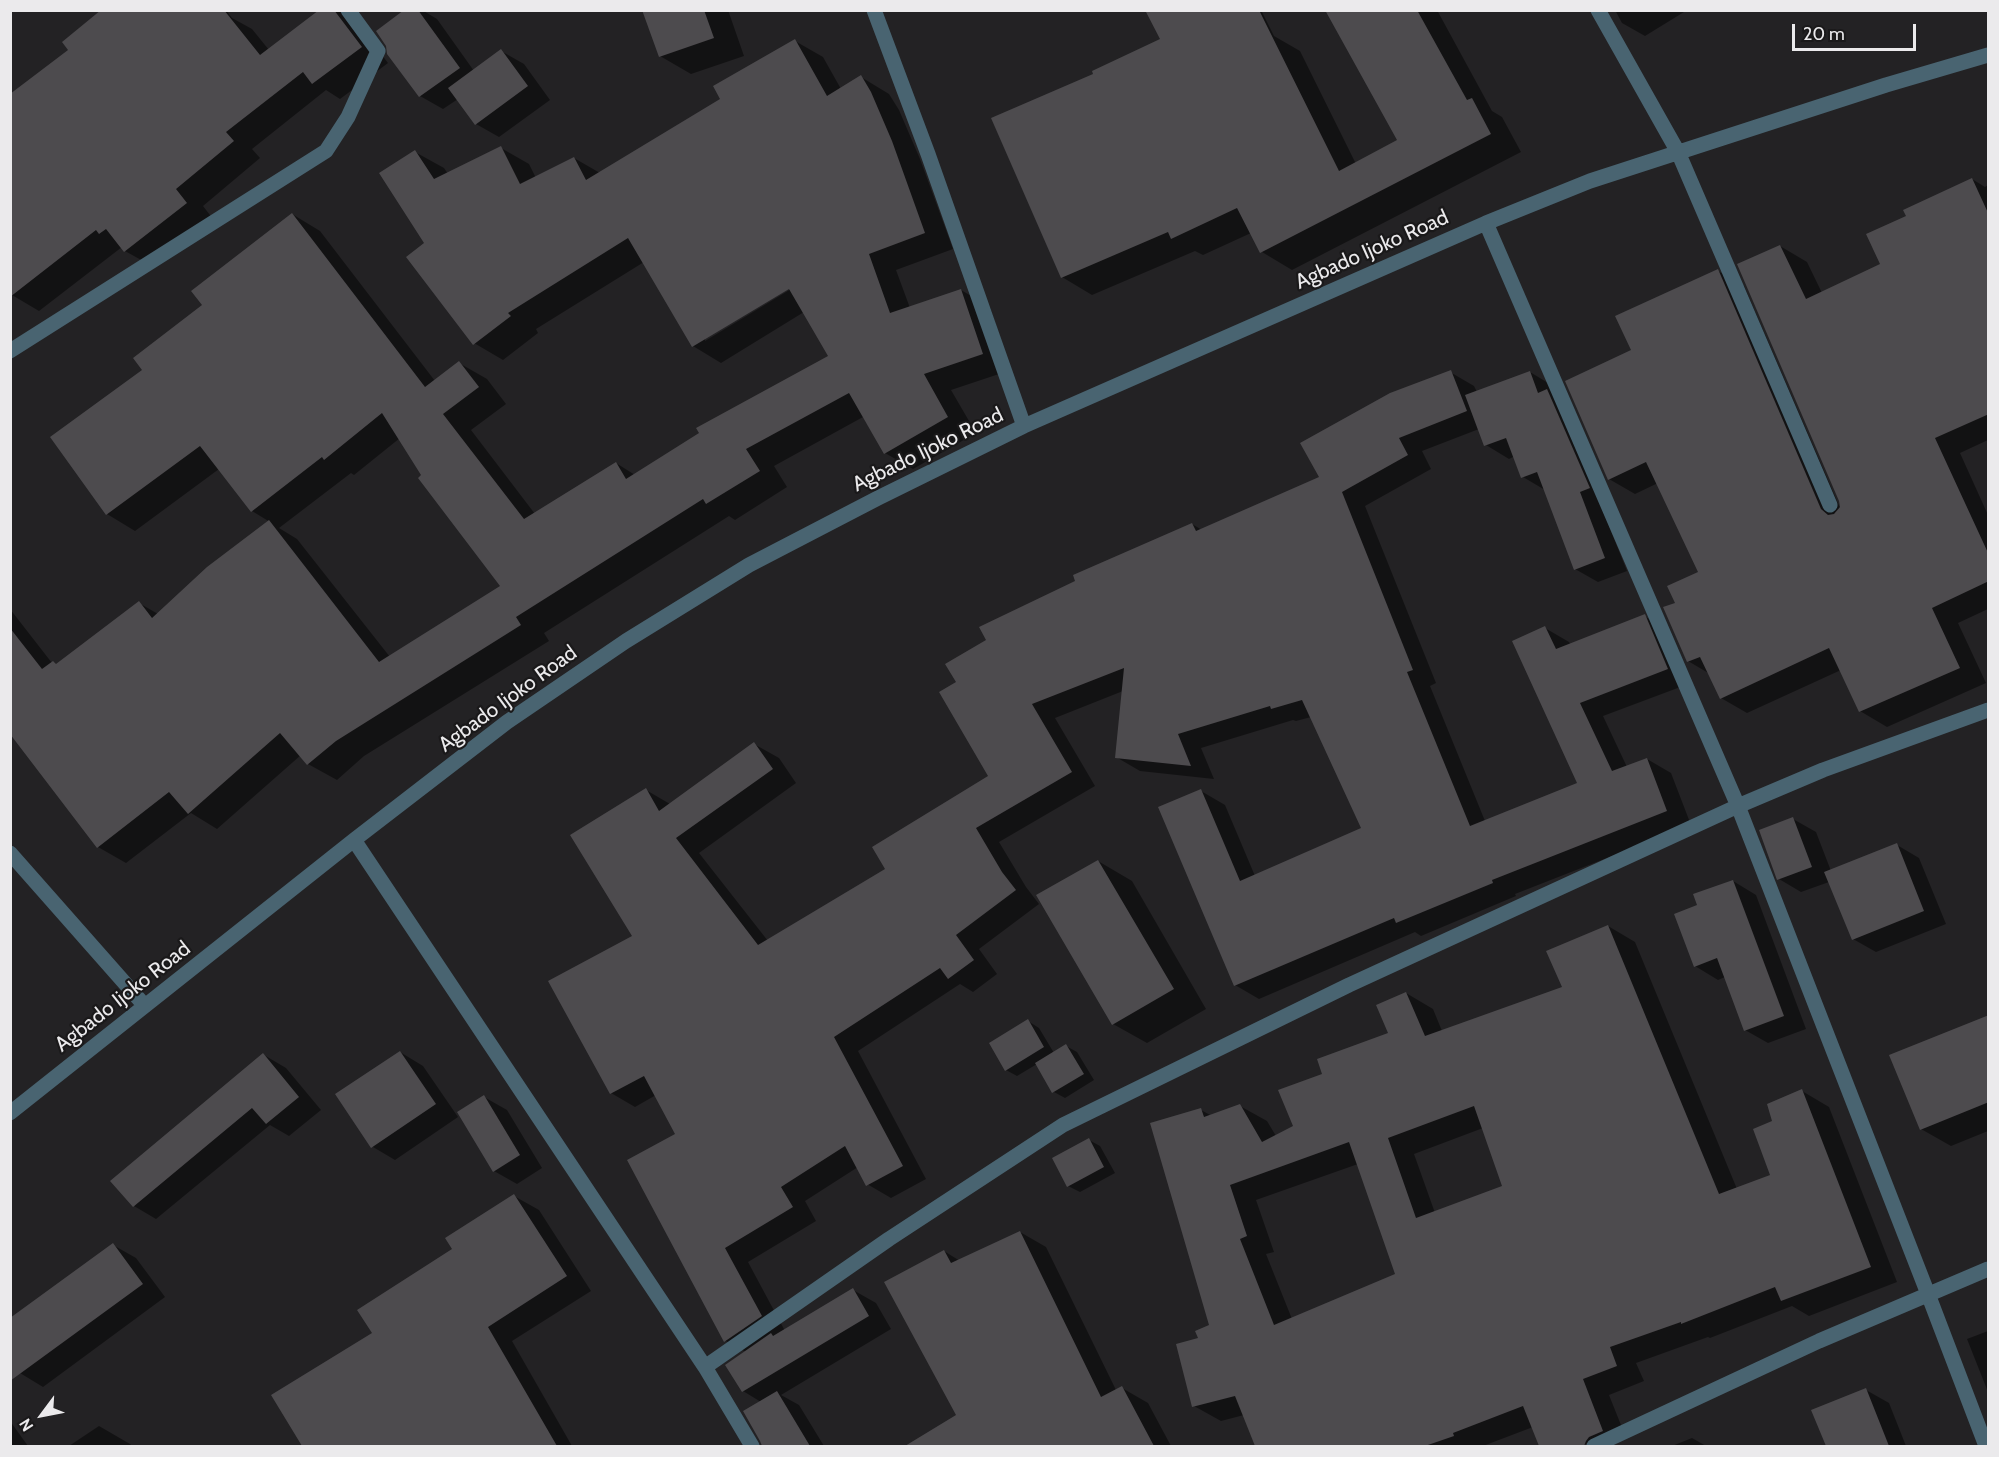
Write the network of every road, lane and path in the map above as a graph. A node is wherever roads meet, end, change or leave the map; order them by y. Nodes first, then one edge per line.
1 (348, 10) edge
2 (874, 10) edge
3 (1598, 10) edge
4 (1989, 55) edge
5 (1678, 152) junction
6 (1486, 223) junction
7 (10, 351) edge
8 (1024, 426) junction
9 (1830, 505) dead end
10 (1989, 710) edge
11 (1738, 806) junction
12 (354, 840) junction
13 (10, 853) edge
14 (144, 1006) junction
15 (10, 1113) edge
16 (1989, 1269) edge
17 (1928, 1294) junction
18 (705, 1367) junction
19 (752, 1446) edge
20 (1594, 1446) edge
21 (1986, 1446) edge

1 - 7 street
2 - 8 street
3 - 5 street
4 - 5 street, Agbado Ijoko Road
5 - 6 street, Agbado Ijoko Road
5 - 9 street
6 - 8 street, Agbado Ijoko Road
6 - 11 street
8 - 12 street, Agbado Ijoko Road
10 - 11 street
11 - 17 street
11 - 18 street
12 - 14 street, Agbado Ijoko Road
12 - 18 street
13 - 14 street
14 - 15 street, Agbado Ijoko Road
16 - 17 street
17 - 20 street
17 - 21 street
18 - 19 street

